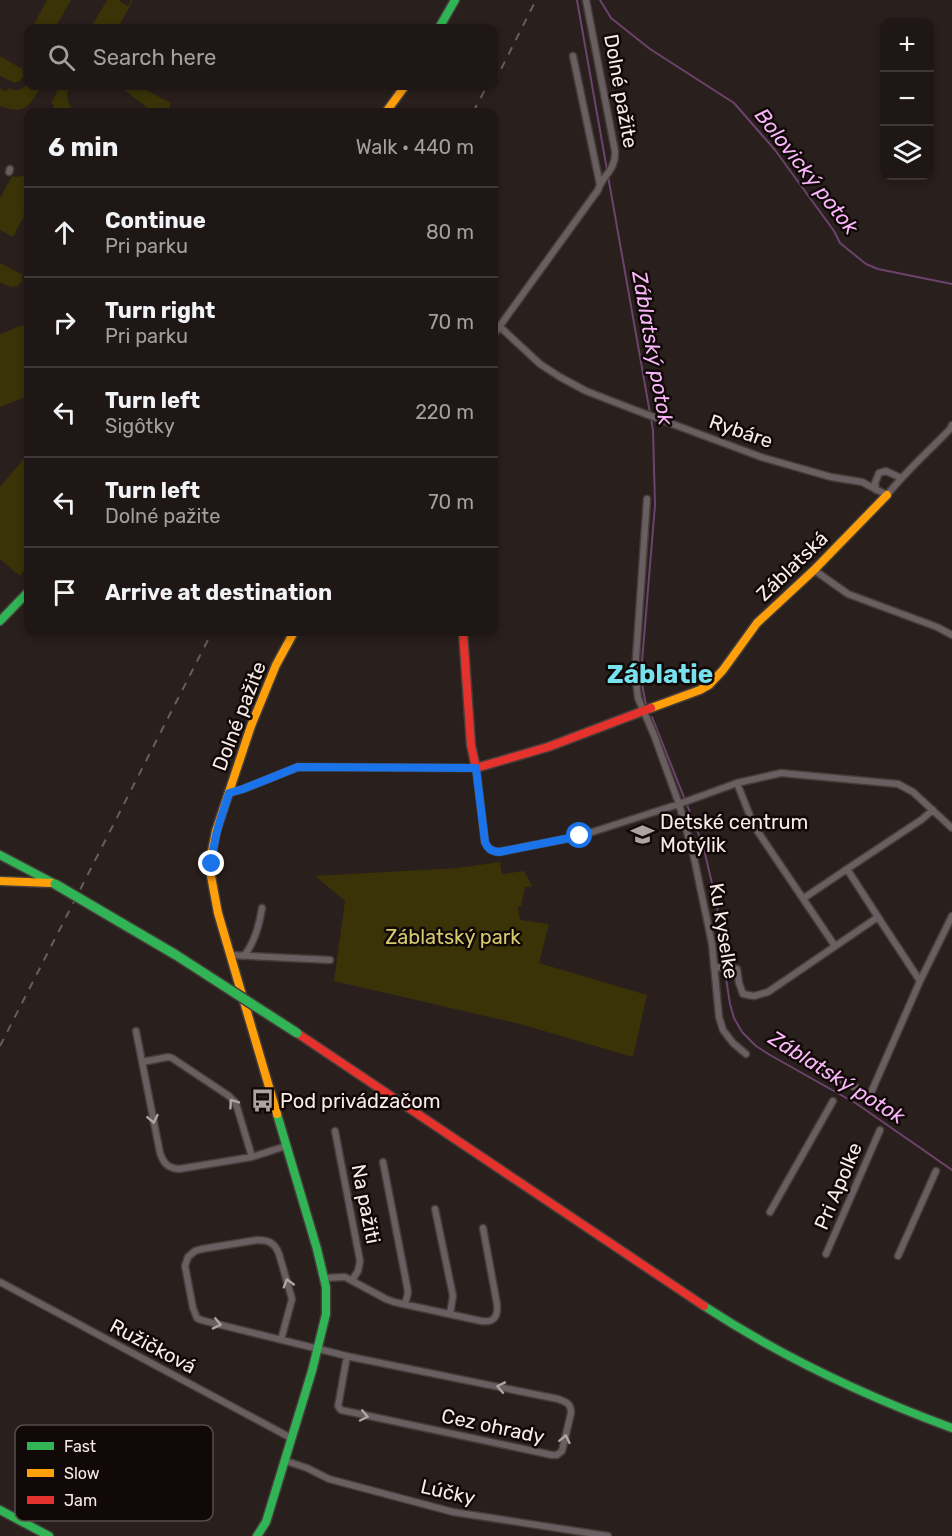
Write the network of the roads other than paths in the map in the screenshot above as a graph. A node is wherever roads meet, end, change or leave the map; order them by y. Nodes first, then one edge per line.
1 (455, 0) edge
2 (586, 0) edge
3 (442, 24) edge
4 (573, 56) dead end
5 (402, 90) edge
6 (389, 108) edge
7 (602, 182) junction
8 (499, 326) joint
9 (952, 425) edge
10 (901, 478) junction
11 (876, 490) junction
12 (887, 495) junction
13 (647, 499) dead end
14 (814, 570) junction
15 (24, 595) edge
16 (0, 621) edge
17 (952, 635) edge
18 (292, 636) edge
19 (463, 636) edge
20 (643, 712) junction
21 (476, 768) junction
22 (737, 783) junction
23 (229, 793) junction
24 (679, 804) junction
25 (933, 810) junction
26 (952, 828) edge
27 (0, 855) edge
28 (847, 869) junction
29 (0, 881) edge
30 (55, 884) junction
31 (804, 898) junction
32 (262, 908) dead end
33 (952, 916) edge
34 (878, 917) junction
35 (835, 946) junction
36 (230, 955) junction
37 (244, 956) junction
38 (330, 960) dead end
39 (716, 966) junction
40 (920, 981) junction
41 (136, 1031) dead end
42 (746, 1054) dead end
43 (792, 1055) dead end
44 (142, 1062) junction
45 (833, 1101) dead end
46 (880, 1130) dead end
47 (335, 1131) dead end
48 (286, 1146) junction
49 (252, 1157) junction
50 (382, 1162) dead end
51 (936, 1171) dead end
52 (435, 1209) dead end
53 (770, 1212) dead end
54 (483, 1228) dead end
55 (826, 1254) dead end
56 (898, 1256) dead end
57 (324, 1278) junction
58 (352, 1280) junction
59 (0, 1282) edge
60 (405, 1304) junction
61 (450, 1314) junction
62 (281, 1340) junction
63 (318, 1349) junction
64 (347, 1356) junction
65 (952, 1428) edge
66 (291, 1438) junction
67 (286, 1461) junction
68 (0, 1510) edge
69 (15, 1518) edge
70 (21, 1521) edge
71 (49, 1536) edge
72 (257, 1536) edge
73 (608, 1536) edge

1 - 3 street
2 - 7 street, Dolné pažite
4 - 7 street, Dolné pažite
5 - 6 street
7 - 8 street, Dolné pažite
8 - 11 street, Rybáre
9 - 10 street, Záblatská
10 - 11 street
10 - 12 street, Záblatská
11 - 12 street, Rybáre
12 - 14 street, Záblatská
13 - 20 street
14 - 17 street
14 - 20 street, Záblatská
15 - 16 street
18 - 23 street, Dolné pažite
19 - 21 street
20 - 21 street, Záblatská
20 - 24 street, Ku kyselke
21 - 23 street
21 - 24 street
22 - 24 street
22 - 25 street
22 - 31 street
23 - 36 street, Dolné pažite
24 - 39 street, Ku kyselke
25 - 26 street
25 - 28 street
27 - 30 street
28 - 31 street
28 - 34 street
29 - 30 street
30 - 65 street, bridge
31 - 35 street
32 - 37 street
33 - 40 street
34 - 35 street, Ku kyselke
34 - 40 street
35 - 39 street, Ku kyselke
36 - 37 street
36 - 48 street, Dolné pažite
37 - 38 street
39 - 42 street, Ku kyselke
40 - 43 street
41 - 44 street
49 -> 44 street
44 -> 49 street
45 - 53 street
46 - 55 street, Pri Apolke
47 - 58 street, Na pažiti
48 - 49 street
48 - 57 street, Dolné pažite
50 - 60 street, Na pažiti
51 - 56 street
52 - 61 street
54 - 61 street
57 - 58 street
57 - 63 street, Dolné pažite
58 - 60 street
59 - 66 street, Ružičková
60 - 61 street
62 -> 62 street
62 - 63 street, Cez ohrady
63 - 64 street, Cez ohrady
63 - 66 street, Dolné pažite
64 -> 64 street, Cez ohrady
66 - 67 street, Dolné pažite
67 - 72 street, Dolné pažite
67 - 73 street, Lúčky
68 - 69 street
70 - 71 street

